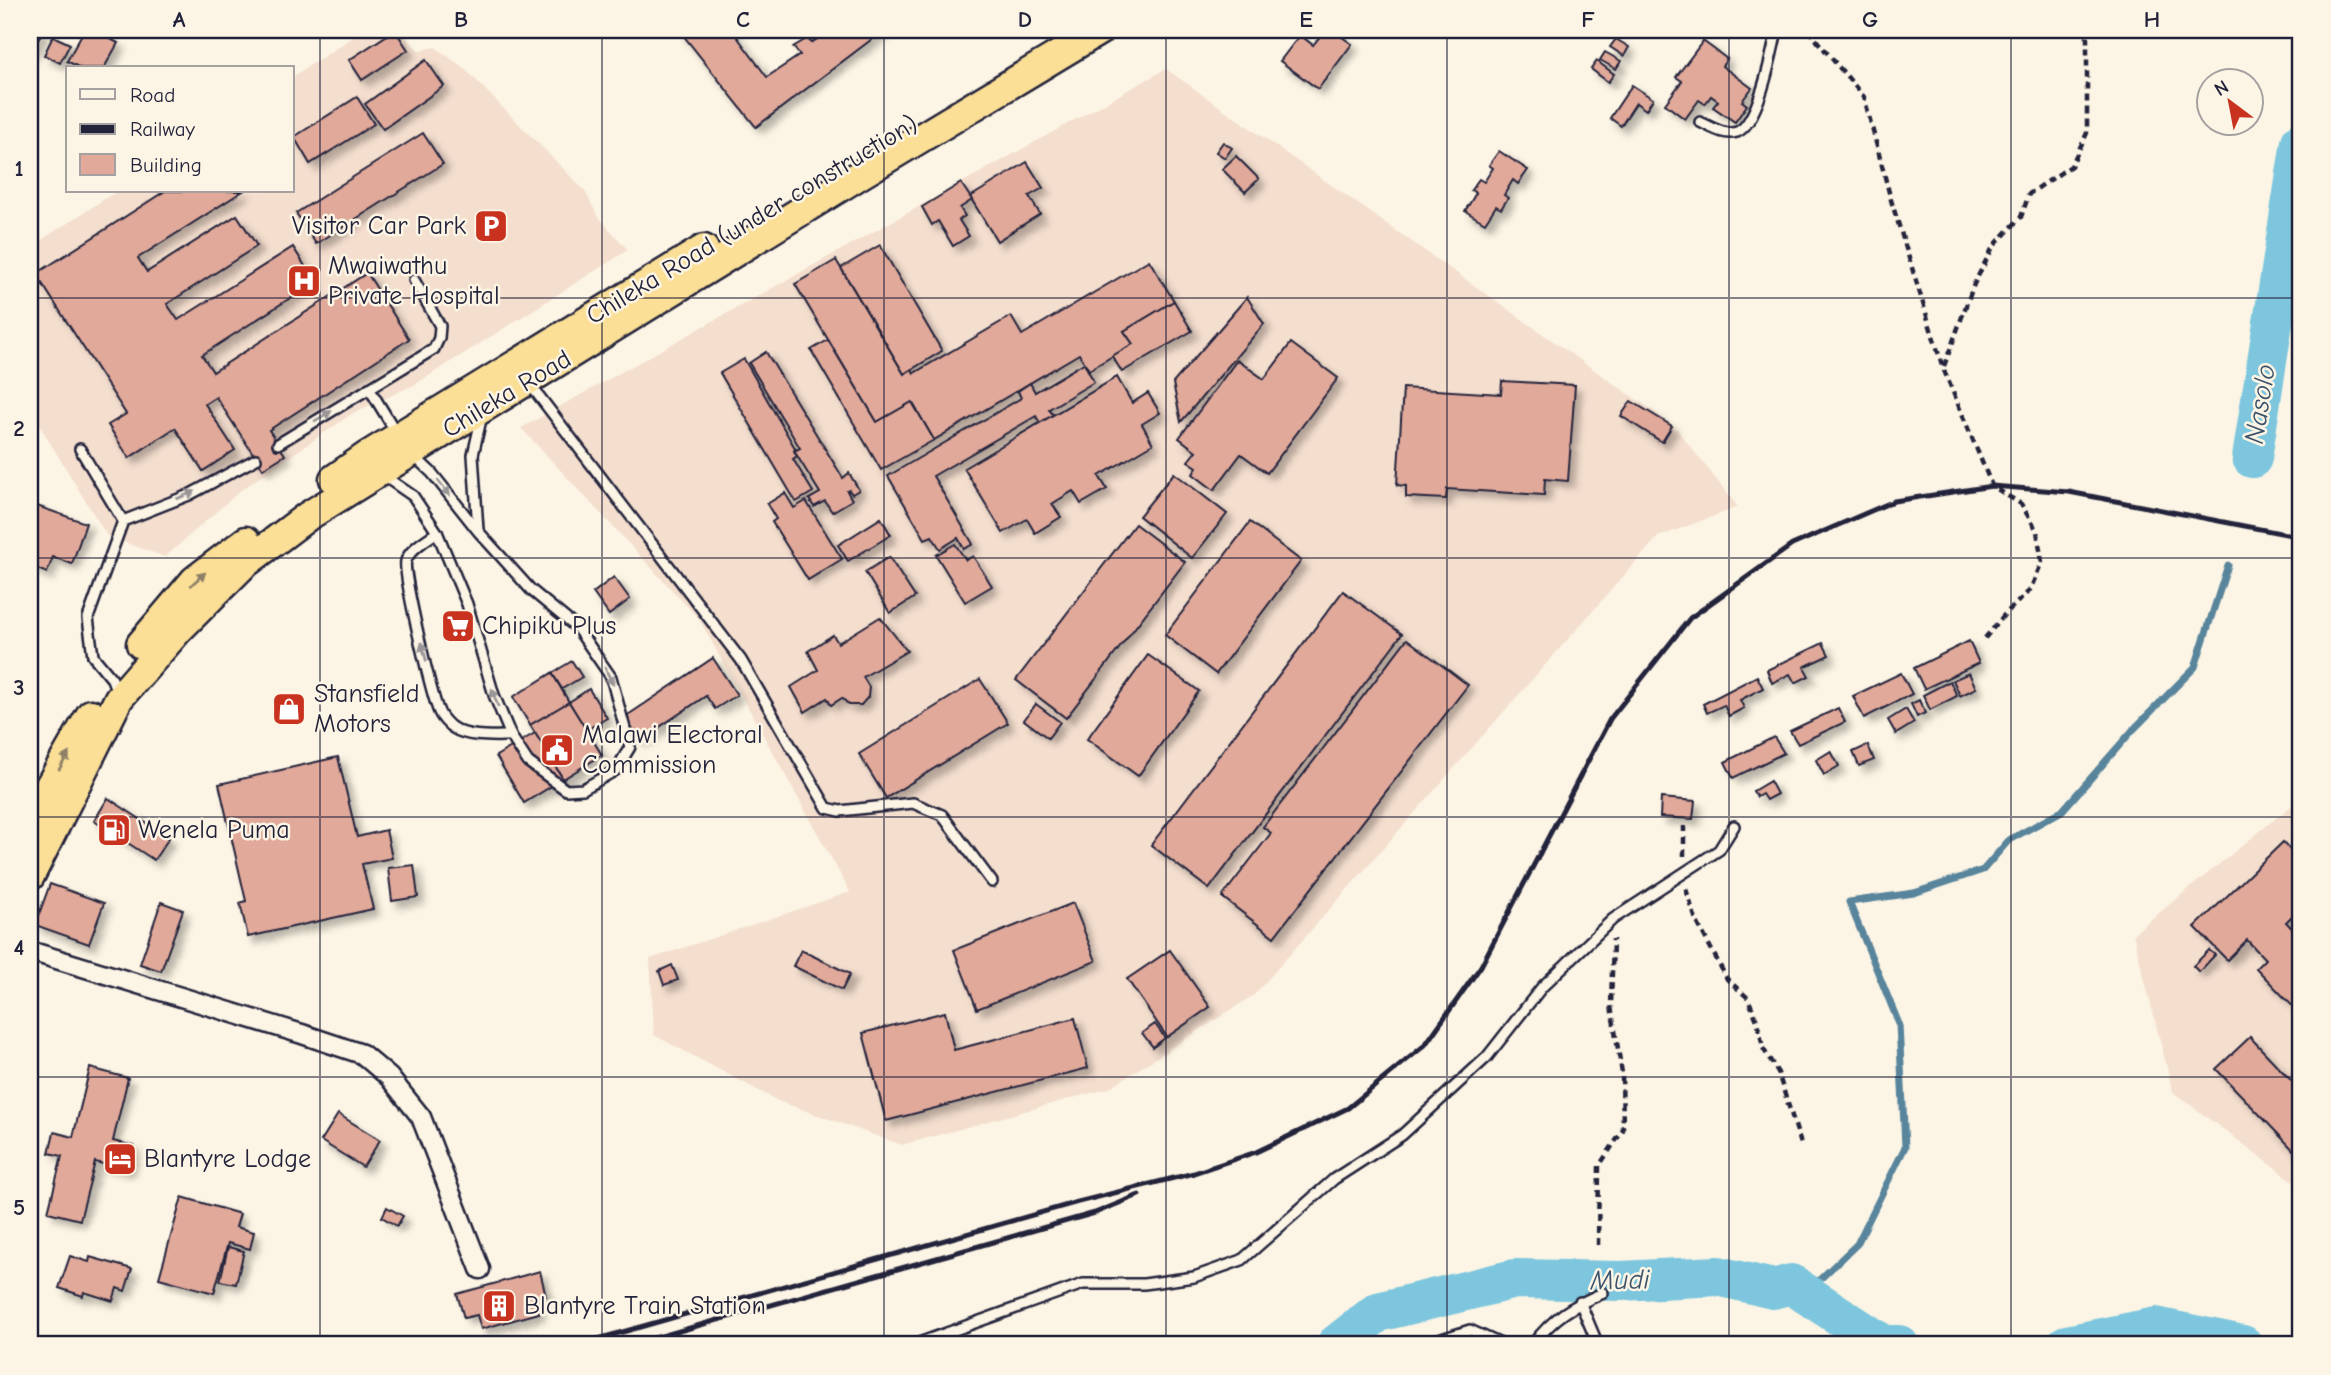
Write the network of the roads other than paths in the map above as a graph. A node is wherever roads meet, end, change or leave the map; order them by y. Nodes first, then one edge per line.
1 (1067, 30) edge
2 (1100, 30) edge
3 (1777, 30) edge
4 (1700, 122) dead end
5 (414, 280) dead end
6 (527, 381) junction
7 (369, 388) junction
8 (484, 407) junction
9 (278, 444) dead end
10 (405, 445) junction
11 (80, 449) dead end
12 (256, 459) dead end
13 (373, 464) junction
14 (123, 521) junction
15 (478, 531) junction
16 (437, 532) junction
17 (115, 688) junction
18 (511, 736) junction
19 (30, 820) edge
20 (1734, 826) dead end
21 (30, 876) edge
22 (992, 882) dead end
23 (30, 951) edge
24 (480, 1269) dead end
25 (1603, 1293) dead end
26 (1580, 1303) junction
27 (913, 1345) edge
28 (1423, 1345) edge
29 (1503, 1345) edge
30 (1532, 1345) edge
31 (1598, 1345) edge

1 - 10 highway, Chileka Road (under construction)
2 - 6 highway, Chileka Road
3 - 4 lane
5 - 7 lane
6 - 8 highway, Chileka Road
6 - 22 lane
9 -> 7 lane
7 - 10 lane
8 - 10 highway, Chileka Road
8 - 15 lane
10 - 13 highway, Chileka Road
10 -> 15 lane
11 - 14 lane
14 -> 12 lane
13 - 16 lane
13 - 17 highway, Chileka Road
14 - 17 lane
15 -> 18 lane
18 -> 16 lane
18 -> 16 lane
19 -> 17 highway
17 - 21 highway, Chileka Road
20 - 27 lane
23 - 24 street
25 - 26 lane
26 - 30 lane
26 - 31 lane
28 - 29 lane

